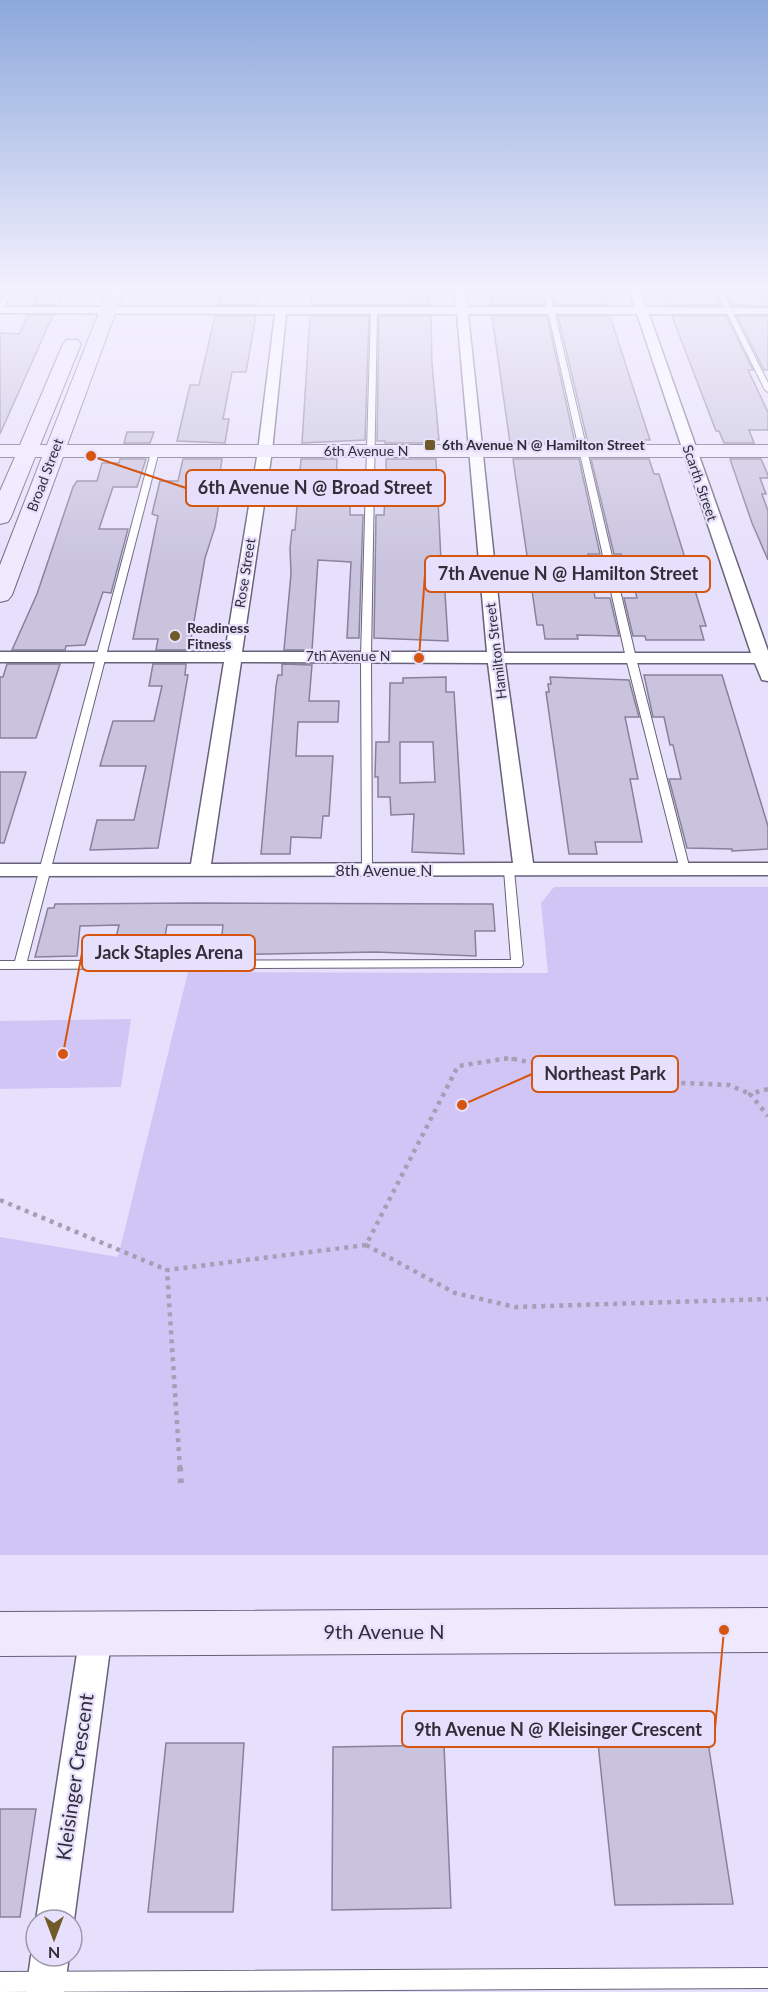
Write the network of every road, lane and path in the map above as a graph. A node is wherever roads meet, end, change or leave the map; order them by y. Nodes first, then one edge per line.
1 (55, 382) edge
2 (80, 382) edge
3 (273, 382) edge
4 (373, 382) edge
5 (468, 382) edge
6 (567, 382) edge
7 (665, 382) edge
8 (0, 451) edge
9 (27, 451) junction
10 (54, 451) junction
11 (155, 451) junction
12 (265, 451) junction
13 (372, 451) junction
14 (474, 451) junction
15 (582, 451) junction
16 (688, 451) junction
17 (768, 451) edge
18 (0, 517) edge
19 (0, 595) edge
20 (366, 656) junction
21 (0, 657) edge
22 (101, 657) junction
23 (232, 657) junction
24 (496, 657) junction
25 (631, 658) junction
26 (765, 658) edge
27 (768, 676) edge
28 (768, 869) edge
29 (0, 870) edge
30 (45, 870) junction
31 (200, 870) junction
32 (367, 870) junction
33 (516, 870) junction
34 (685, 870) junction
35 (0, 965) edge
36 (20, 965) junction
37 (768, 1089) edge
38 (750, 1094) junction
39 (768, 1116) edge
40 (0, 1200) edge
41 (366, 1245) junction
42 (167, 1270) junction
43 (768, 1299) edge
44 (181, 1486) dead end
45 (768, 1630) edge
46 (0, 1634) edge
47 (96, 1634) junction
48 (57, 1908) edge
49 (47, 1976) edge
50 (768, 1978) edge
51 (0, 1982) edge

1 - 9 main road, Broad Street
2 - 10 main road, Broad Street
3 - 12 street, Rose Street
4 - 13 lane
5 - 14 street, Hamilton Street
6 - 15 lane
7 - 16 street, Scarth Street
8 - 9 main road, 6th Avenue N
9 - 10 main road, 6th Avenue N
9 - 18 main road, Broad Street
10 - 11 main road, 6th Avenue N
10 - 19 main road, Broad Street
11 - 12 main road, 6th Avenue N
11 - 22 lane
12 - 13 main road, 6th Avenue N
12 - 23 street, Rose Street
13 - 14 main road, 6th Avenue N
13 - 20 lane
14 - 15 main road, 6th Avenue N
14 - 24 street, Hamilton Street
15 - 16 main road, 6th Avenue N
15 - 25 lane
16 - 17 main road, 6th Avenue N
16 - 26 street, Scarth Street
20 - 23 street, 7th Avenue N
20 - 24 street, 7th Avenue N
20 - 32 lane
21 - 22 street, 7th Avenue N
22 - 23 street, 7th Avenue N
22 - 30 lane
23 - 31 street, Rose Street
24 - 25 street, 7th Avenue N
24 - 33 street, Hamilton Street
25 - 26 street, 7th Avenue N
25 - 34 lane
26 - 27 street, Scarth Street
28 - 34 street, 8th Avenue N
29 - 30 street, 8th Avenue N
30 - 31 street, 8th Avenue N
30 - 36 lane
31 - 32 street, 8th Avenue N
32 - 33 street, 8th Avenue N
33 - 34 street, 8th Avenue N
33 - 36 lane
35 - 36 lane
37 - 38 path
38 - 39 path
38 - 41 path
40 - 42 path
41 - 42 path
41 - 43 path
42 - 44 path
45 - 47 main road, 9th Avenue N
46 - 47 main road, 9th Avenue N
47 - 48 street, Kleisinger Crescent
49 - 50 lane
49 - 51 lane

